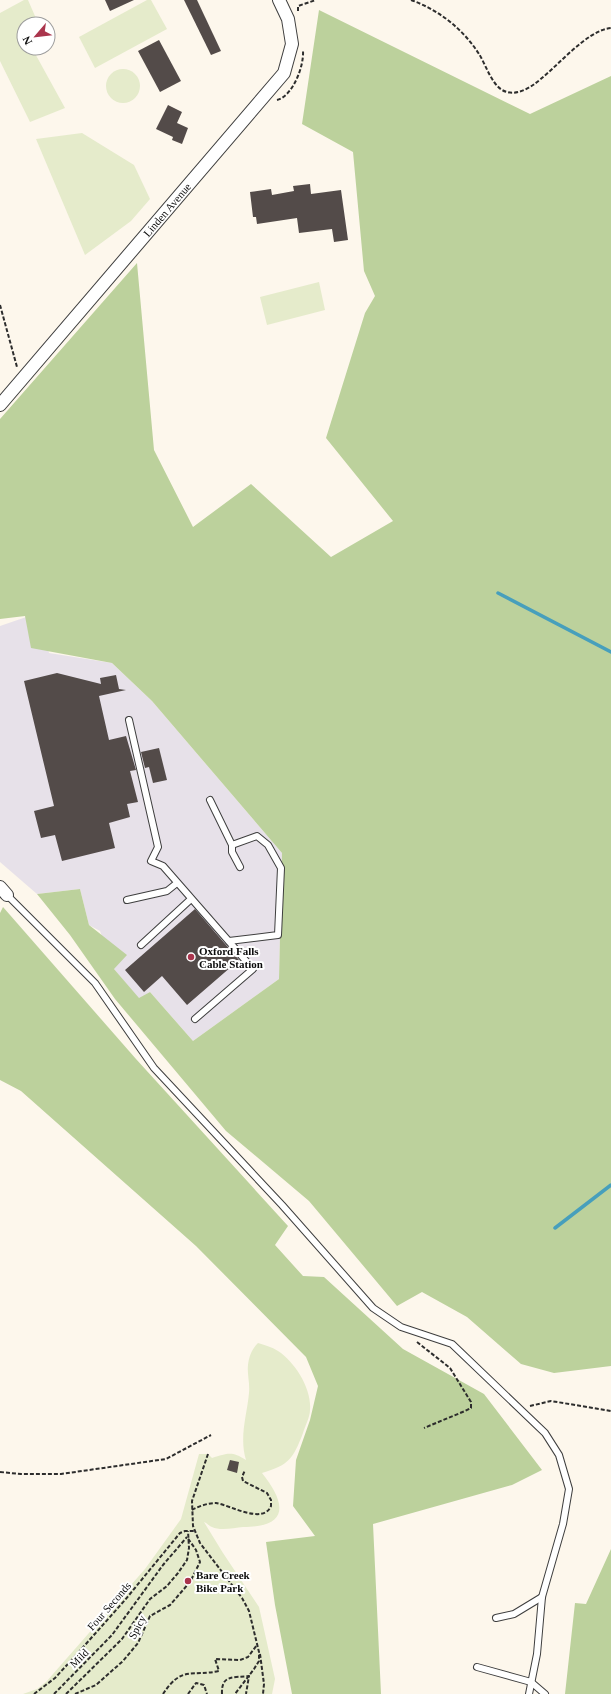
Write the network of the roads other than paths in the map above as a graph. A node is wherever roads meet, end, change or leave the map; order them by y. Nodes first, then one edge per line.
1 (279, 0) edge
2 (0, 405) edge
3 (129, 720) dead end
4 (210, 800) dead end
5 (232, 845) junction
6 (240, 867) dead end
7 (177, 883) junction
8 (4, 891) edge
9 (191, 899) junction
10 (128, 900) dead end
11 (228, 941) junction
12 (141, 945) dead end
13 (195, 1019) dead end
14 (542, 1597) junction
15 (496, 1618) dead end
16 (477, 1667) dead end
17 (531, 1682) junction
18 (529, 1694) edge
19 (545, 1694) edge

1 - 2 street, Linden Avenue
3 - 7 lane
4 - 5 lane
5 - 6 lane
5 - 11 lane
7 - 9 lane
7 - 10 lane
8 - 14 lane
9 - 11 lane
9 - 12 lane
11 - 13 lane
14 - 15 lane
14 - 17 lane
16 - 17 lane
17 - 18 lane
17 - 19 lane

